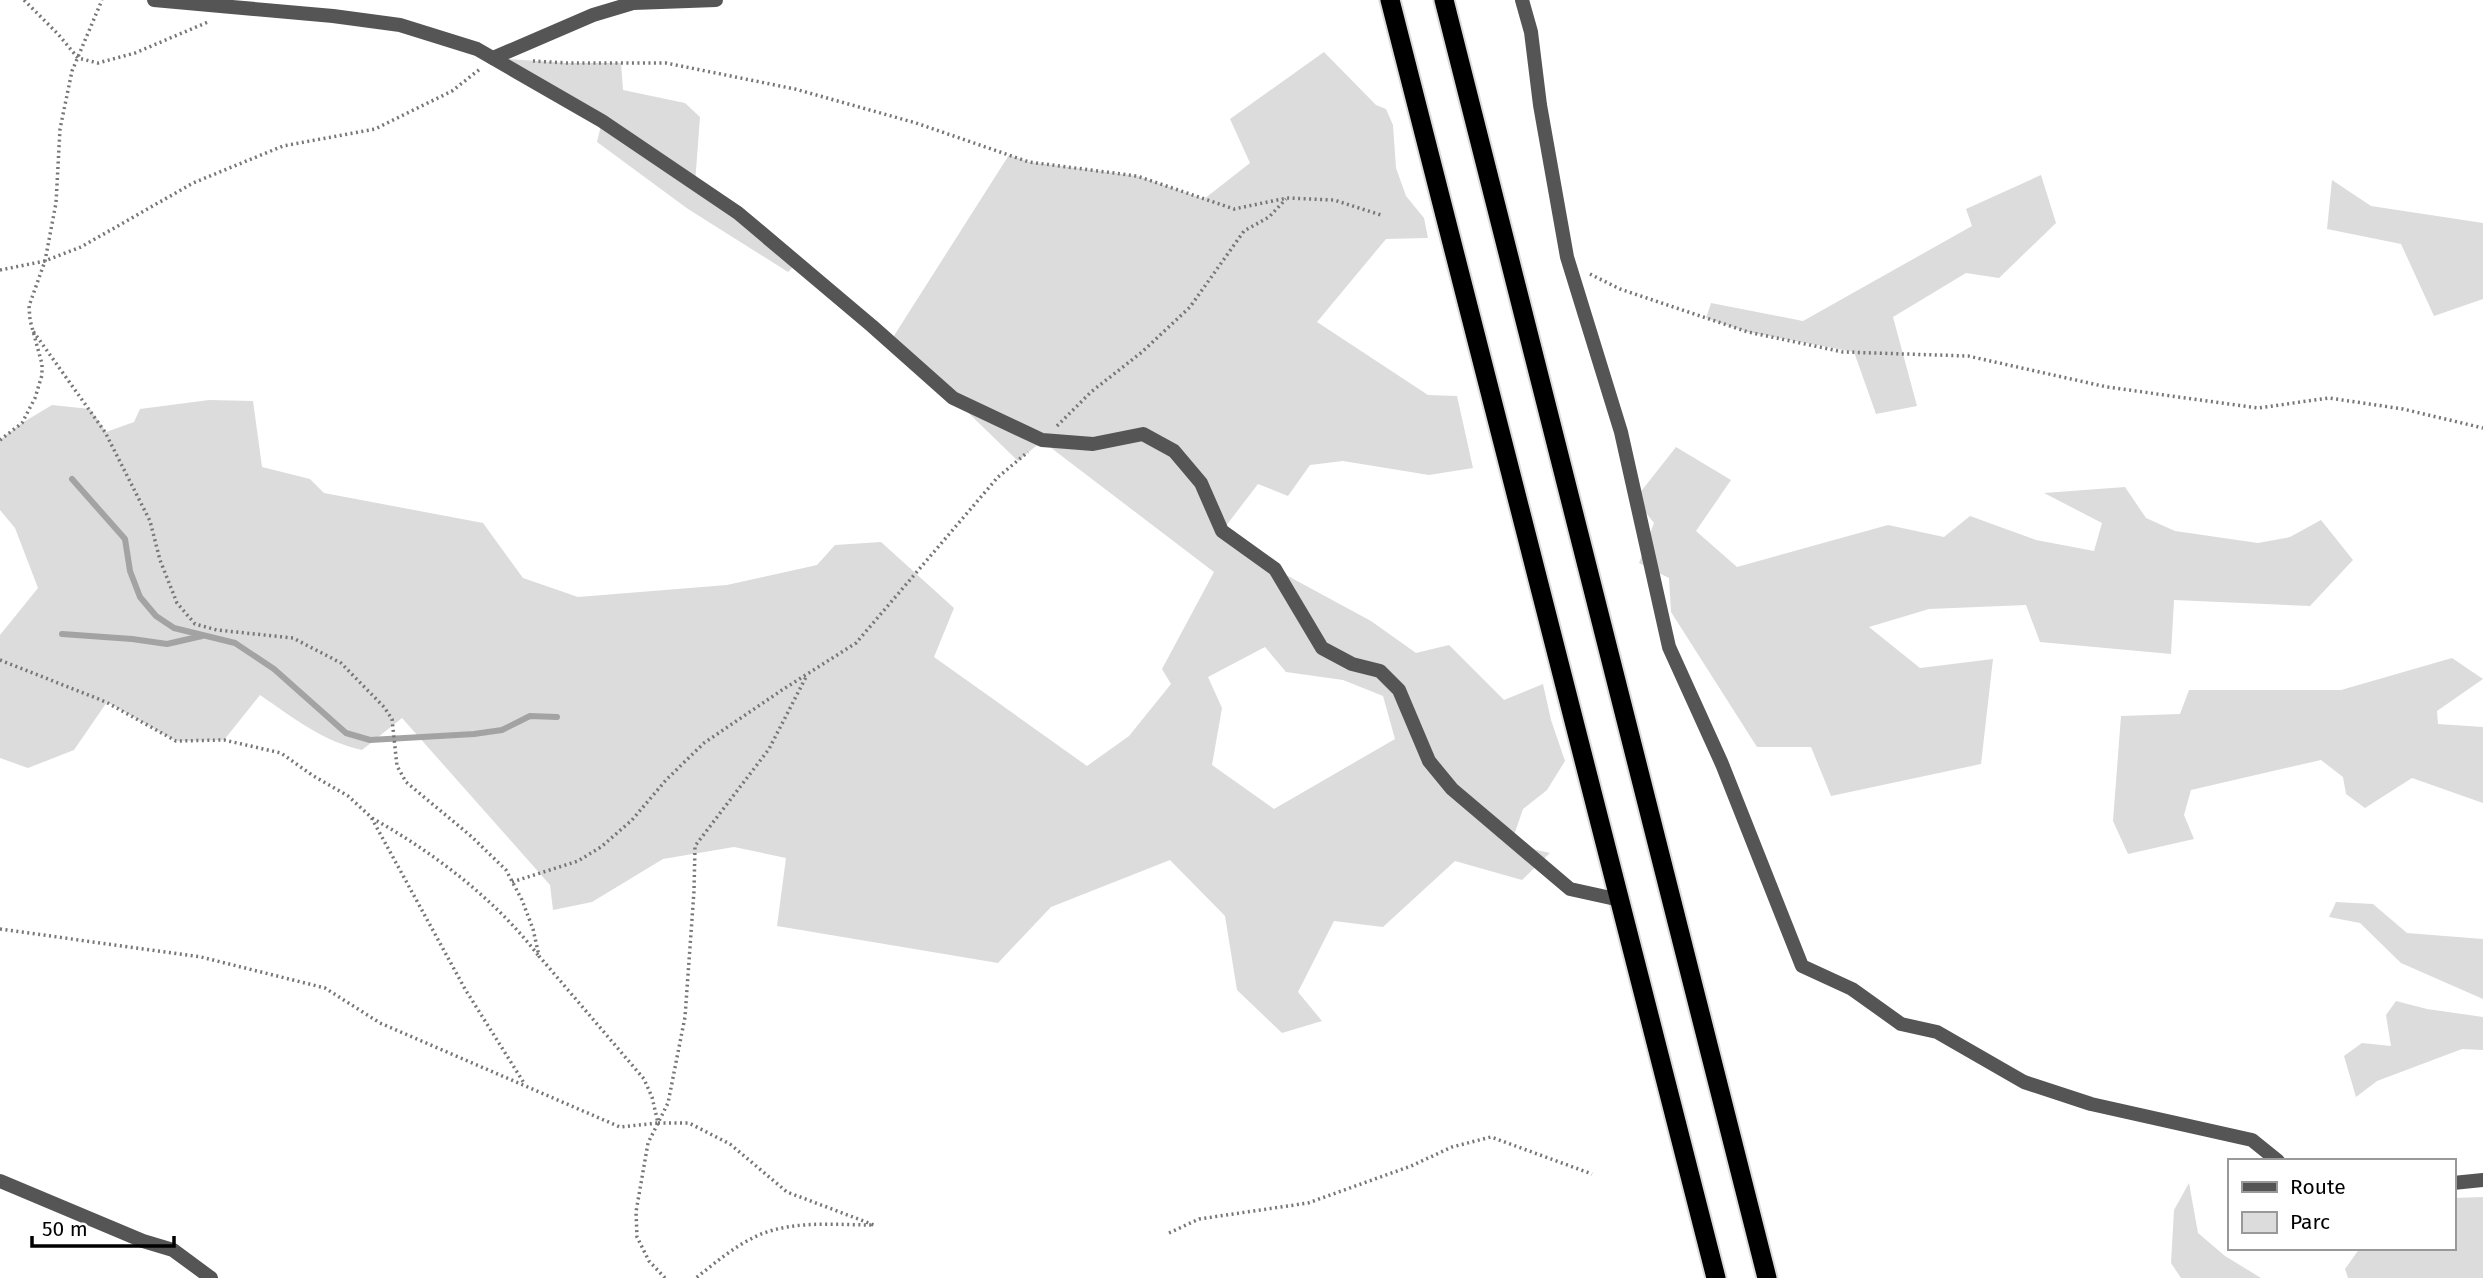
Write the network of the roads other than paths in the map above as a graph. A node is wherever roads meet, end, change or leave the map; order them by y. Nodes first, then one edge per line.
1 (154, 0) edge
2 (716, 0) edge
3 (1390, 0) edge
4 (1444, 0) edge
5 (1522, 0) edge
6 (493, 58) junction
7 (1620, 900) junction
8 (2276, 1159) edge
9 (2483, 1180) edge
10 (0, 1181) edge
11 (2455, 1183) edge
12 (211, 1278) edge
13 (1716, 1278) edge
14 (1767, 1278) edge

1 - 6 street
2 - 6 street
3 - 7 highway
4 - 14 highway
5 - 8 street
6 - 7 street
7 - 13 highway
9 - 11 street
10 - 12 street

